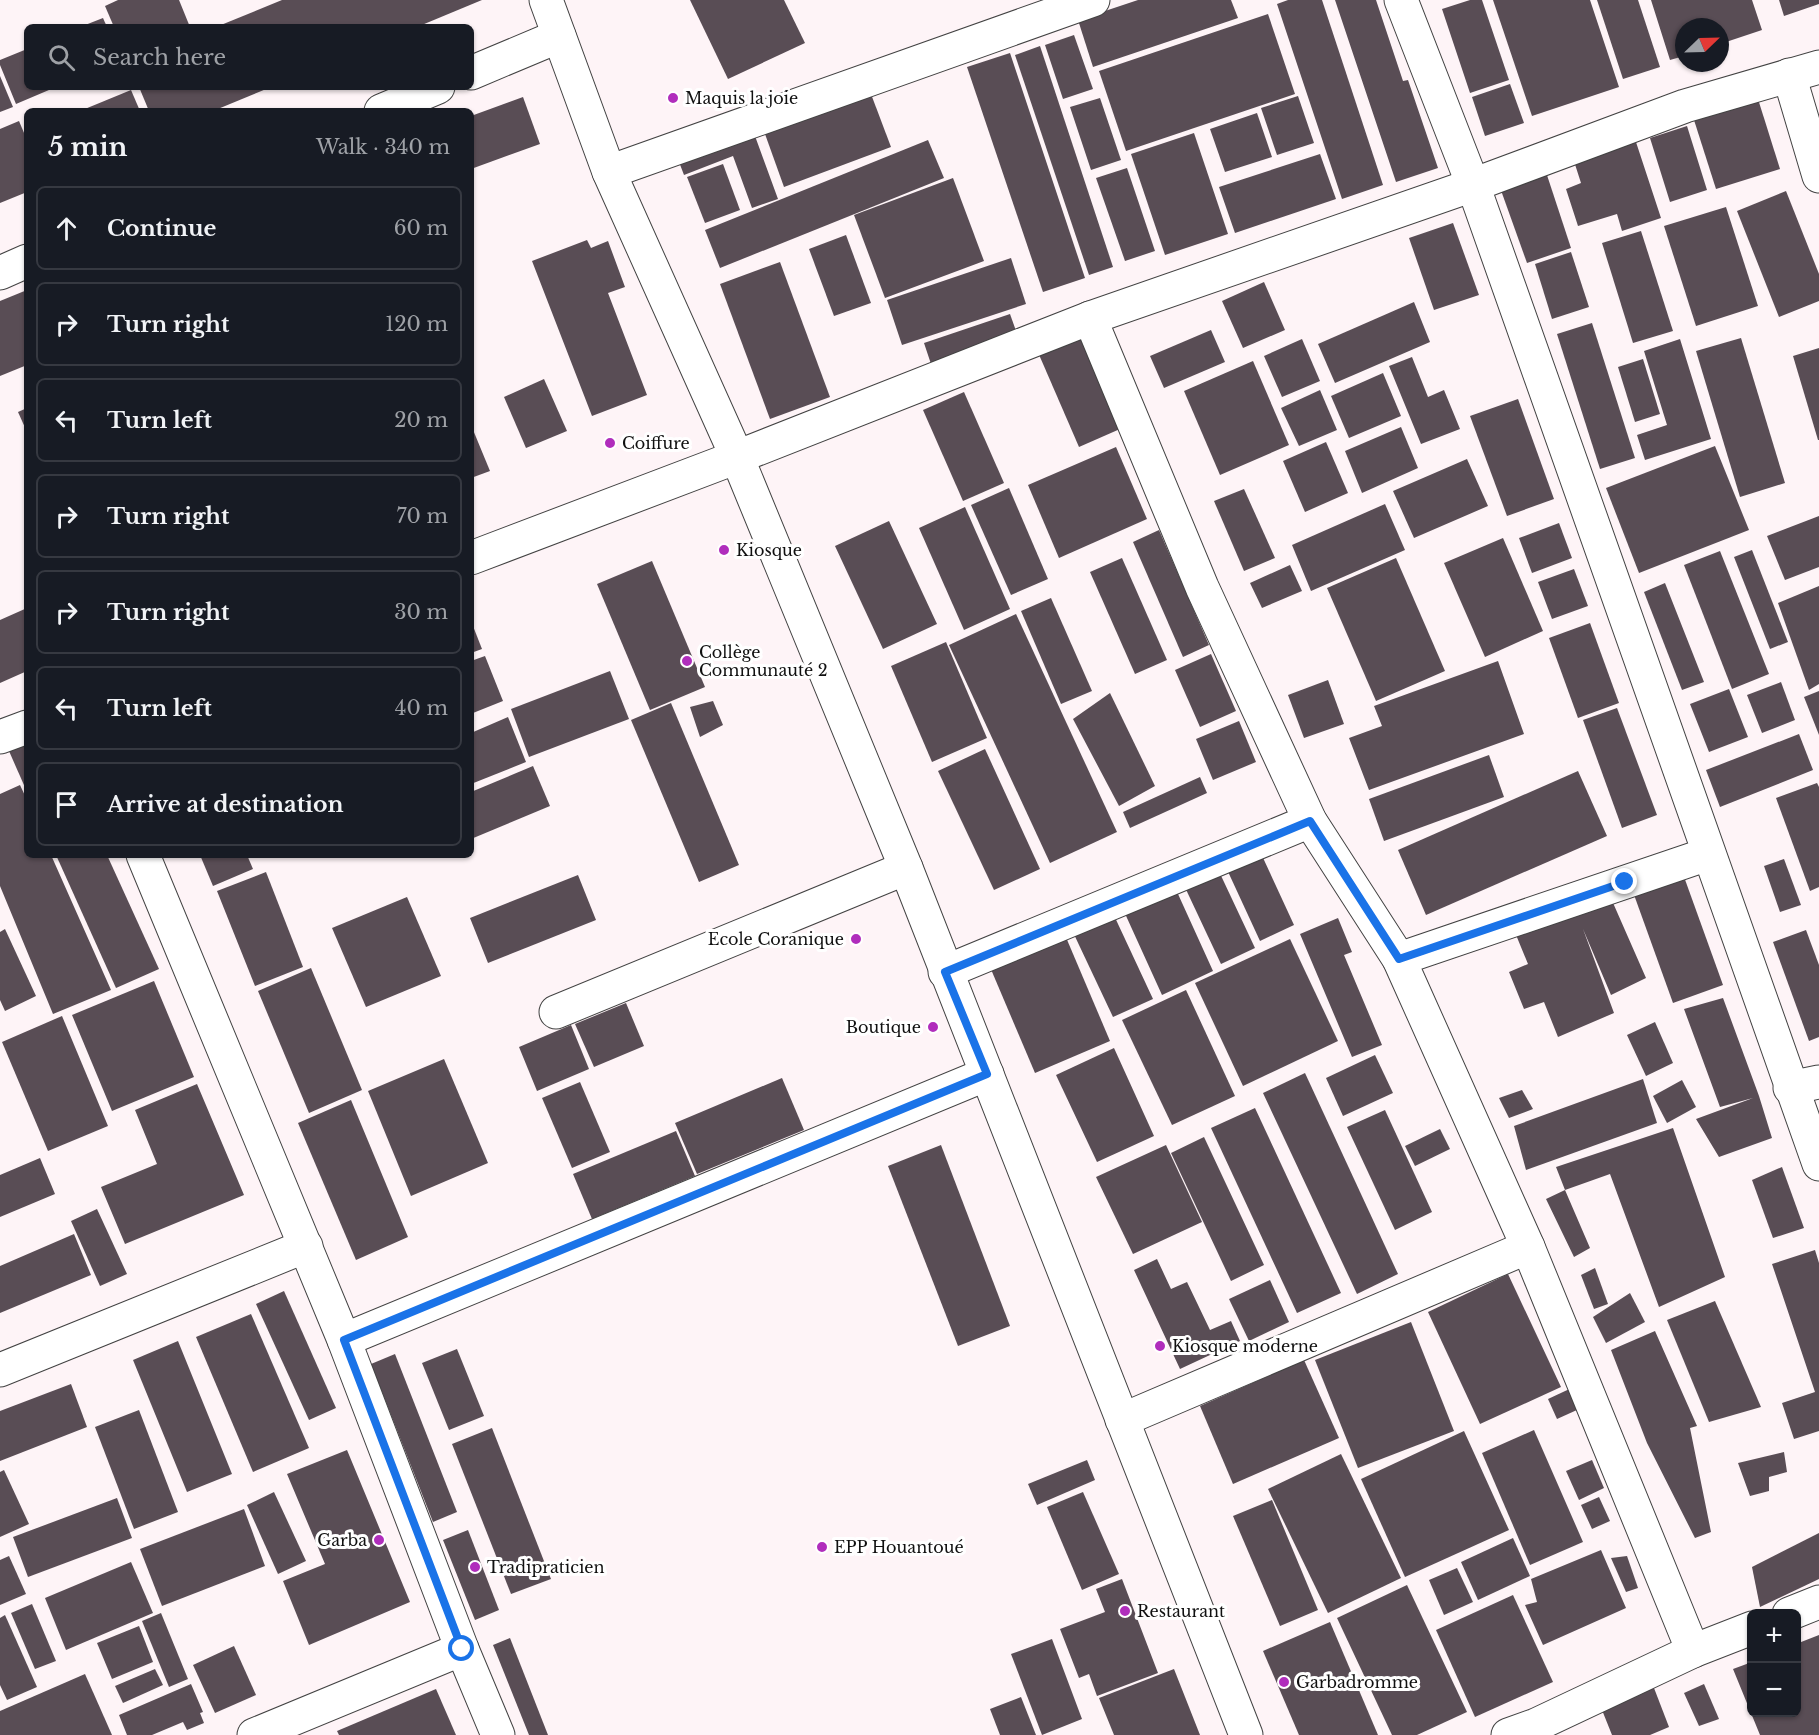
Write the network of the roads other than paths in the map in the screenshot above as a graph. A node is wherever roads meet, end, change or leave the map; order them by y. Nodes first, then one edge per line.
1 (546, 0) edge
2 (1093, 0) edge
3 (1401, 0) edge
4 (559, 36) junction
5 (1804, 71) edge
6 (474, 72) edge
7 (431, 90) edge
8 (388, 108) edge
9 (609, 172) junction
10 (1819, 176) edge
11 (1473, 185) junction
12 (24, 262) edge
13 (0, 273) edge
14 (1090, 318) junction
15 (737, 457) junction
16 (474, 557) edge
17 (24, 728) edge
18 (0, 737) edge
19 (1310, 821) junction
20 (1708, 854) junction
21 (144, 858) edge
22 (906, 868) junction
23 (1399, 959) junction
24 (945, 972) junction
25 (556, 1012) dead end
26 (987, 1074) junction
27 (1805, 1085) edge
28 (1819, 1164) edge
29 (306, 1246) junction
30 (1528, 1247) junction
31 (344, 1340) junction
32 (0, 1370) edge
33 (1122, 1420) junction
34 (1819, 1602) edge
35 (1801, 1609) edge
36 (1747, 1630) edge
37 (462, 1649) junction
38 (1693, 1651) junction
39 (254, 1735) edge
40 (498, 1735) edge
41 (1246, 1735) edge
42 (1508, 1735) edge

1 - 4 street
2 - 9 street
3 - 11 street
4 - 6 street
4 - 9 street
5 - 10 street
5 - 11 street
7 - 8 street
9 - 15 street
11 - 14 street
11 - 20 street
12 - 13 street
14 - 15 street
14 - 19 street
15 - 16 street
15 - 22 street
17 - 18 street
19 - 23 street
19 - 24 street
20 - 23 street
20 - 27 street
21 - 29 street
22 - 24 street
22 - 25 street
23 - 30 street
24 - 26 street
26 - 31 street
26 - 33 street
27 - 28 street
29 - 31 street
29 - 32 street
30 - 33 street
30 - 38 street
31 - 37 street
33 - 41 street
34 - 35 street
36 - 38 street
37 - 39 street
37 - 40 street
38 - 42 street

